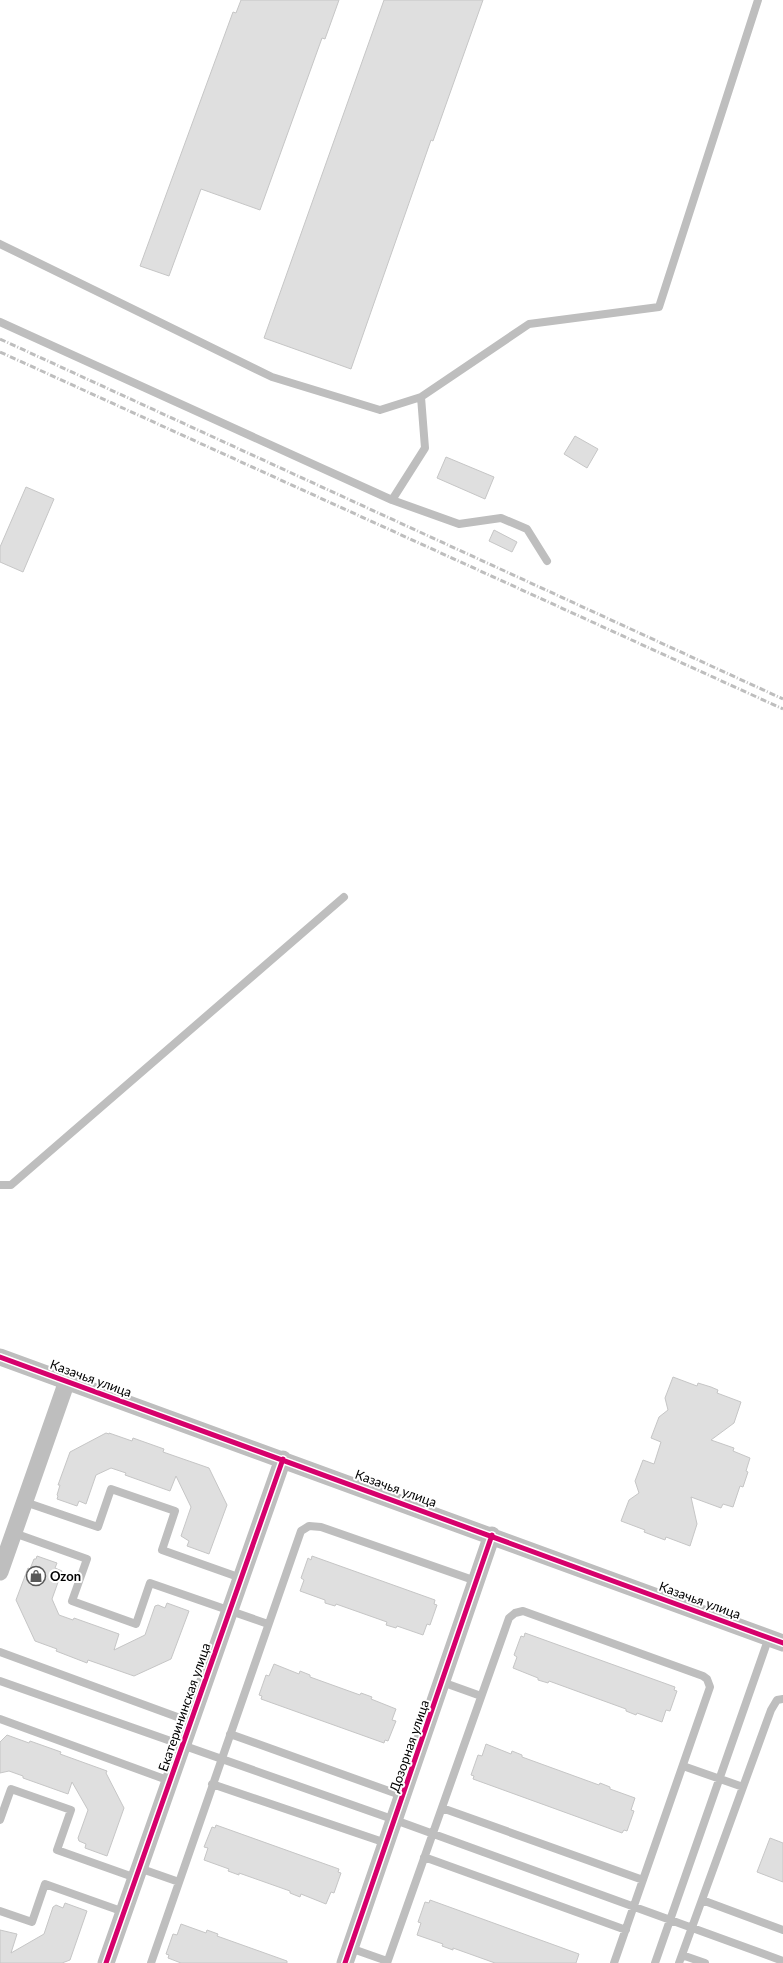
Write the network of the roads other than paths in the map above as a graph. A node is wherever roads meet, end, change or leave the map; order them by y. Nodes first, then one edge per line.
1 (758, 0) edge
2 (0, 244) edge
3 (0, 322) edge
4 (421, 397) junction
5 (392, 500) junction
6 (547, 561) dead end
7 (344, 897) dead end
8 (0, 1185) edge
9 (0, 1357) edge
10 (67, 1381) junction
11 (283, 1459) junction
12 (25, 1502) junction
13 (14, 1533) junction
14 (492, 1535) junction
15 (0, 1572) edge
16 (241, 1578) junction
17 (476, 1581) junction
18 (230, 1611) junction
19 (268, 1624) junction
20 (776, 1640) edge
21 (0, 1652) edge
22 (0, 1681) edge
23 (442, 1682) junction
24 (481, 1696) junction
25 (783, 1698) edge
26 (0, 1719) edge
27 (191, 1722) junction
28 (230, 1734) junction
29 (183, 1745) junction
30 (221, 1759) junction
31 (683, 1766) junction
32 (720, 1779) junction
33 (170, 1782) junction
34 (212, 1784) junction
35 (743, 1787) junction
36 (403, 1796) junction
37 (442, 1808) junction
38 (0, 1820) edge
39 (395, 1820) junction
40 (433, 1834) junction
41 (386, 1843) junction
42 (424, 1857) junction
43 (138, 1873) junction
44 (643, 1880) junction
45 (179, 1882) junction
46 (702, 1900) junction
47 (0, 1911) edge
48 (124, 1912) junction
49 (692, 1928) junction
50 (626, 1930) junction
51 (783, 1930) edge
52 (682, 1955) junction
53 (348, 1956) edge
54 (783, 1961) edge
55 (387, 1962) edge
56 (106, 1963) edge
57 (151, 1963) edge
58 (614, 1963) edge
59 (655, 1963) edge
60 (680, 1963) edge
61 (705, 1963) edge

1 - 4 lane
2 - 4 lane
3 - 5 lane
4 - 5 lane
5 - 6 lane
7 - 8 lane
9 - 10 street, Казачья улица
10 - 11 street, Казачья улица
10 - 12 street
11 - 14 street, Казачья улица
11 - 16 street, Екатерининская улица
12 - 13 street
12 - 16 lane
13 - 15 street
13 - 18 lane
14 - 17 street, Дозорная улица
14 - 20 street, Казачья улица
16 - 18 street, Екатерининская улица
17 - 19 lane
17 - 23 street, Дозорная улица
18 - 19 lane
18 - 27 street, Екатерининская улица
19 - 28 lane
20 - 32 lane
21 - 27 lane
22 - 29 lane
23 - 24 lane
23 - 36 street, Дозорная улица
24 - 31 lane
24 - 37 lane
25 - 35 lane
26 - 33 lane
27 - 29 street, Екатерининская улица
28 - 30 lane
28 - 36 lane
29 - 30 lane
29 - 33 street, Екатерининская улица
30 - 34 lane
30 - 39 lane
31 - 32 lane
31 - 44 lane
32 - 35 lane
32 - 59 lane
33 - 43 street, Екатерининская улица
34 - 41 lane
34 - 45 lane
35 - 46 lane
36 - 39 street, Дозорная улица
37 - 40 lane
37 - 44 lane
38 - 43 lane
39 - 40 lane
39 - 41 street, Дозорная улица
40 - 42 lane
40 - 49 lane
41 - 53 street, Дозорная улица
42 - 50 lane
42 - 55 lane
43 - 45 lane
43 - 48 street, Екатерининская улица
44 - 50 lane
45 - 57 lane
46 - 49 lane
46 - 51 lane
47 - 48 lane
48 - 56 street, Екатерининская улица
49 - 52 lane
49 - 54 lane
50 - 58 lane
52 - 60 lane
52 - 61 lane
53 - 55 lane

